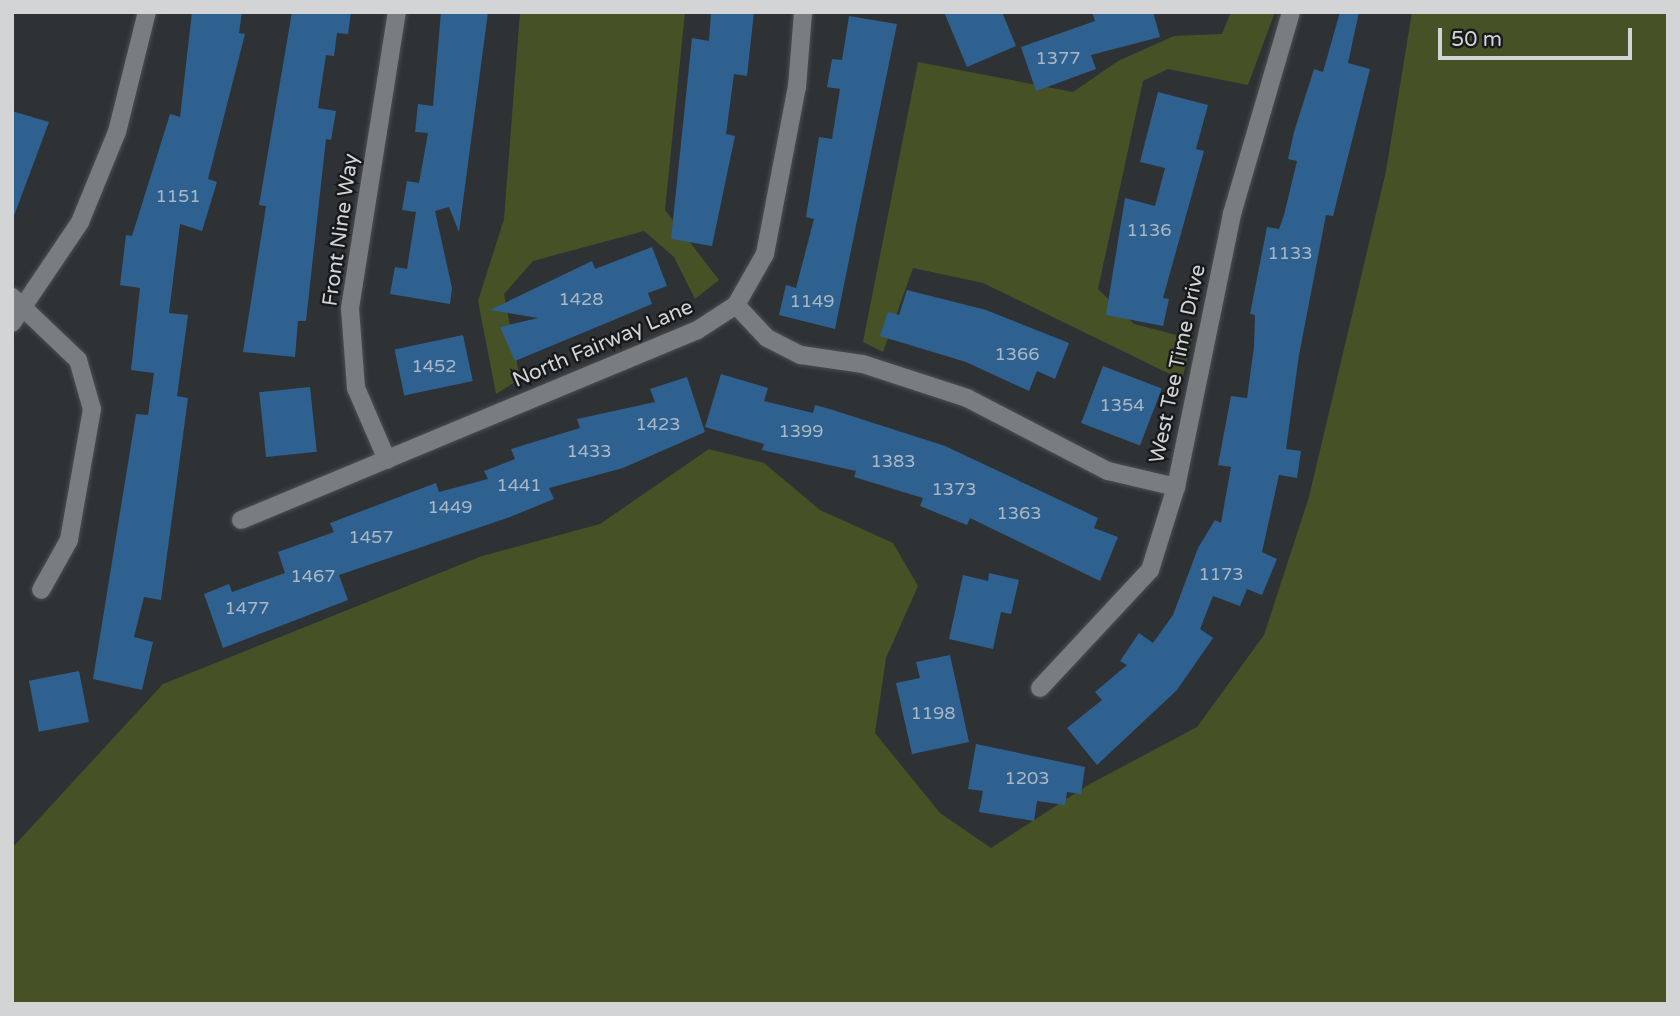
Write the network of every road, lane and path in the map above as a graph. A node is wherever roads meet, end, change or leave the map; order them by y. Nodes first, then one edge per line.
1 (148, 12) edge
2 (397, 12) edge
3 (803, 12) edge
4 (1291, 12) edge
5 (19, 303) edge
6 (736, 305) junction
7 (12, 323) edge
8 (387, 460) junction
9 (1176, 487) junction
10 (240, 520) dead end
11 (41, 590) dead end
12 (1040, 688) dead end

1 - 5 street
2 - 8 street, Front Nine Way
3 - 6 street
4 - 9 street, West Tee Time Drive
5 - 7 street
5 - 11 street
6 - 8 street, North Fairway Lane
6 - 9 street
8 - 10 street
9 - 12 street, West Tee Time Drive

